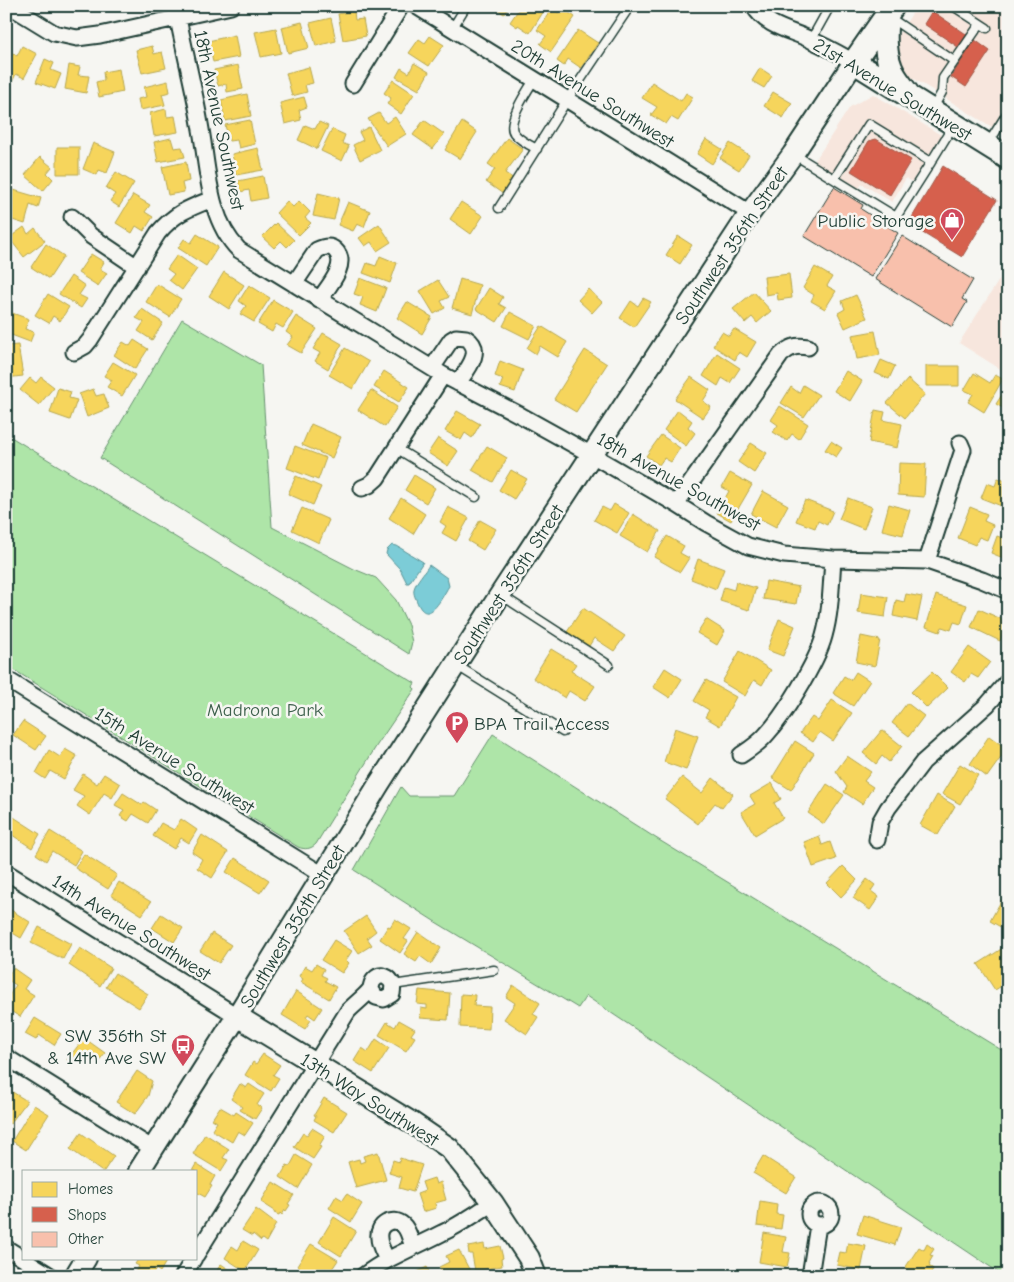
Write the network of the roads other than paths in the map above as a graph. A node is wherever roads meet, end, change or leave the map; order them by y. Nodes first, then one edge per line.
1 (231, 6) edge
2 (401, 6) edge
3 (416, 6) edge
4 (466, 6) edge
5 (630, 6) edge
6 (754, 6) edge
7 (830, 6) edge
8 (953, 6) edge
9 (12, 7) edge
10 (891, 9) edge
11 (178, 18) junction
12 (452, 29) junction
13 (811, 40) junction
14 (954, 61) junction
15 (854, 62) junction
16 (534, 80) junction
17 (353, 84) dead end
18 (910, 98) junction
19 (567, 100) junction
20 (931, 111) junction
21 (1008, 112) edge
22 (954, 125) junction
23 (987, 145) junction
24 (537, 149) junction
25 (793, 154) junction
26 (1008, 158) edge
27 (931, 162) junction
28 (834, 178) junction
29 (212, 199) junction
30 (499, 208) dead end
31 (750, 213) junction
32 (72, 217) dead end
33 (137, 267) junction
34 (294, 284) junction
35 (320, 300) junction
36 (808, 347) dead end
37 (74, 352) dead end
38 (437, 372) junction
39 (458, 383) junction
40 (960, 443) dead end
41 (396, 448) junction
42 (592, 455) junction
43 (362, 488) dead end
44 (476, 497) dead end
45 (676, 504) junction
46 (833, 559) junction
47 (927, 561) junction
48 (1008, 591) edge
49 (500, 595) junction
50 (608, 664) dead end
51 (456, 665) junction
52 (6, 679) edge
53 (1008, 681) edge
54 (563, 732) dead end
55 (741, 755) dead end
56 (876, 840) dead end
57 (6, 872) edge
58 (323, 874) junction
59 (494, 970) dead end
60 (393, 985) joint
61 (237, 1016) junction
62 (6, 1057) edge
63 (316, 1064) junction
64 (152, 1148) junction
65 (140, 1170) edge
66 (492, 1203) junction
67 (818, 1225) dead end
68 (413, 1246) junction
69 (6, 1248) edge
70 (198, 1252) edge
71 (22, 1258) edge
72 (25, 1260) edge
73 (85, 1260) edge
74 (193, 1260) edge
75 (386, 1260) junction
76 (51, 1276) edge
77 (75, 1276) edge
78 (183, 1276) edge
79 (364, 1276) edge
80 (536, 1276) edge
81 (810, 1276) edge

1 - 11 street
2 - 17 street
3 - 12 street, 20th Avenue Southwest
4 - 12 lane
5 - 19 lane
6 - 13 street, 21st Avenue Southwest
7 - 13 lane
8 - 14 lane
9 - 11 street
10 - 14 lane
10 - 15 main road, Southwest 356th Street
10 - 18 main road
11 - 29 street, 18th Avenue Southwest
12 - 16 street, 20th Avenue Southwest
13 - 15 street, 21st Avenue Southwest
14 - 20 lane
15 - 18 main road, 21st Avenue Southwest
15 - 25 main road, Southwest 356th Street
16 - 19 street, 20th Avenue Southwest
16 - 24 lane
18 - 20 main road, 21st Avenue Southwest
19 - 24 lane
19 - 31 street, 20th Avenue Southwest
20 - 22 main road, 21st Avenue Southwest
21 - 23 lane
22 - 23 main road, 21st Avenue Southwest
22 - 27 lane
23 - 26 main road, 21st Avenue Southwest
24 - 30 lane
25 - 28 lane
25 - 31 main road, Southwest 356th Street
27 - 28 lane
27 - 28 lane
29 - 33 street
29 - 34 street, 18th Avenue Southwest
31 - 42 main road, Southwest 356th Street
32 - 33 street
33 - 37 street
34 - 35 street, 18th Avenue Southwest
34 - 35 street
35 - 38 street, 18th Avenue Southwest
36 - 45 street
38 - 39 street, 18th Avenue Southwest
38 - 39 street
38 - 41 street
39 - 42 street, 18th Avenue Southwest
40 - 47 street
41 - 43 street
41 - 44 lane
42 - 45 street, 18th Avenue Southwest
42 - 49 main road, Southwest 356th Street
45 - 46 street, 18th Avenue Southwest
46 - 47 street, 18th Avenue Southwest
46 - 55 street
47 - 48 street, 18th Avenue Southwest
49 - 50 lane
49 - 51 main road, Southwest 356th Street
51 - 54 lane
51 - 58 main road, Southwest 356th Street
52 - 58 street, 15th Avenue Southwest
53 - 56 street
57 - 61 street, 14th Avenue Southwest
58 - 61 main road, Southwest 356th Street
59 - 60 lane
60 - 63 street
61 - 63 main road, 13th Way Southwest
61 - 64 main road, Southwest 356th Street
62 - 64 street
63 - 66 main road, 13th Way Southwest
63 - 70 street
64 - 65 main road, Southwest 356th Street
66 - 68 street
66 - 80 main road, 13th Way Southwest
67 - 81 street
68 - 75 street
68 - 75 street
69 - 71 street
72 - 76 street
73 - 77 main road
74 - 78 street
75 - 79 street

